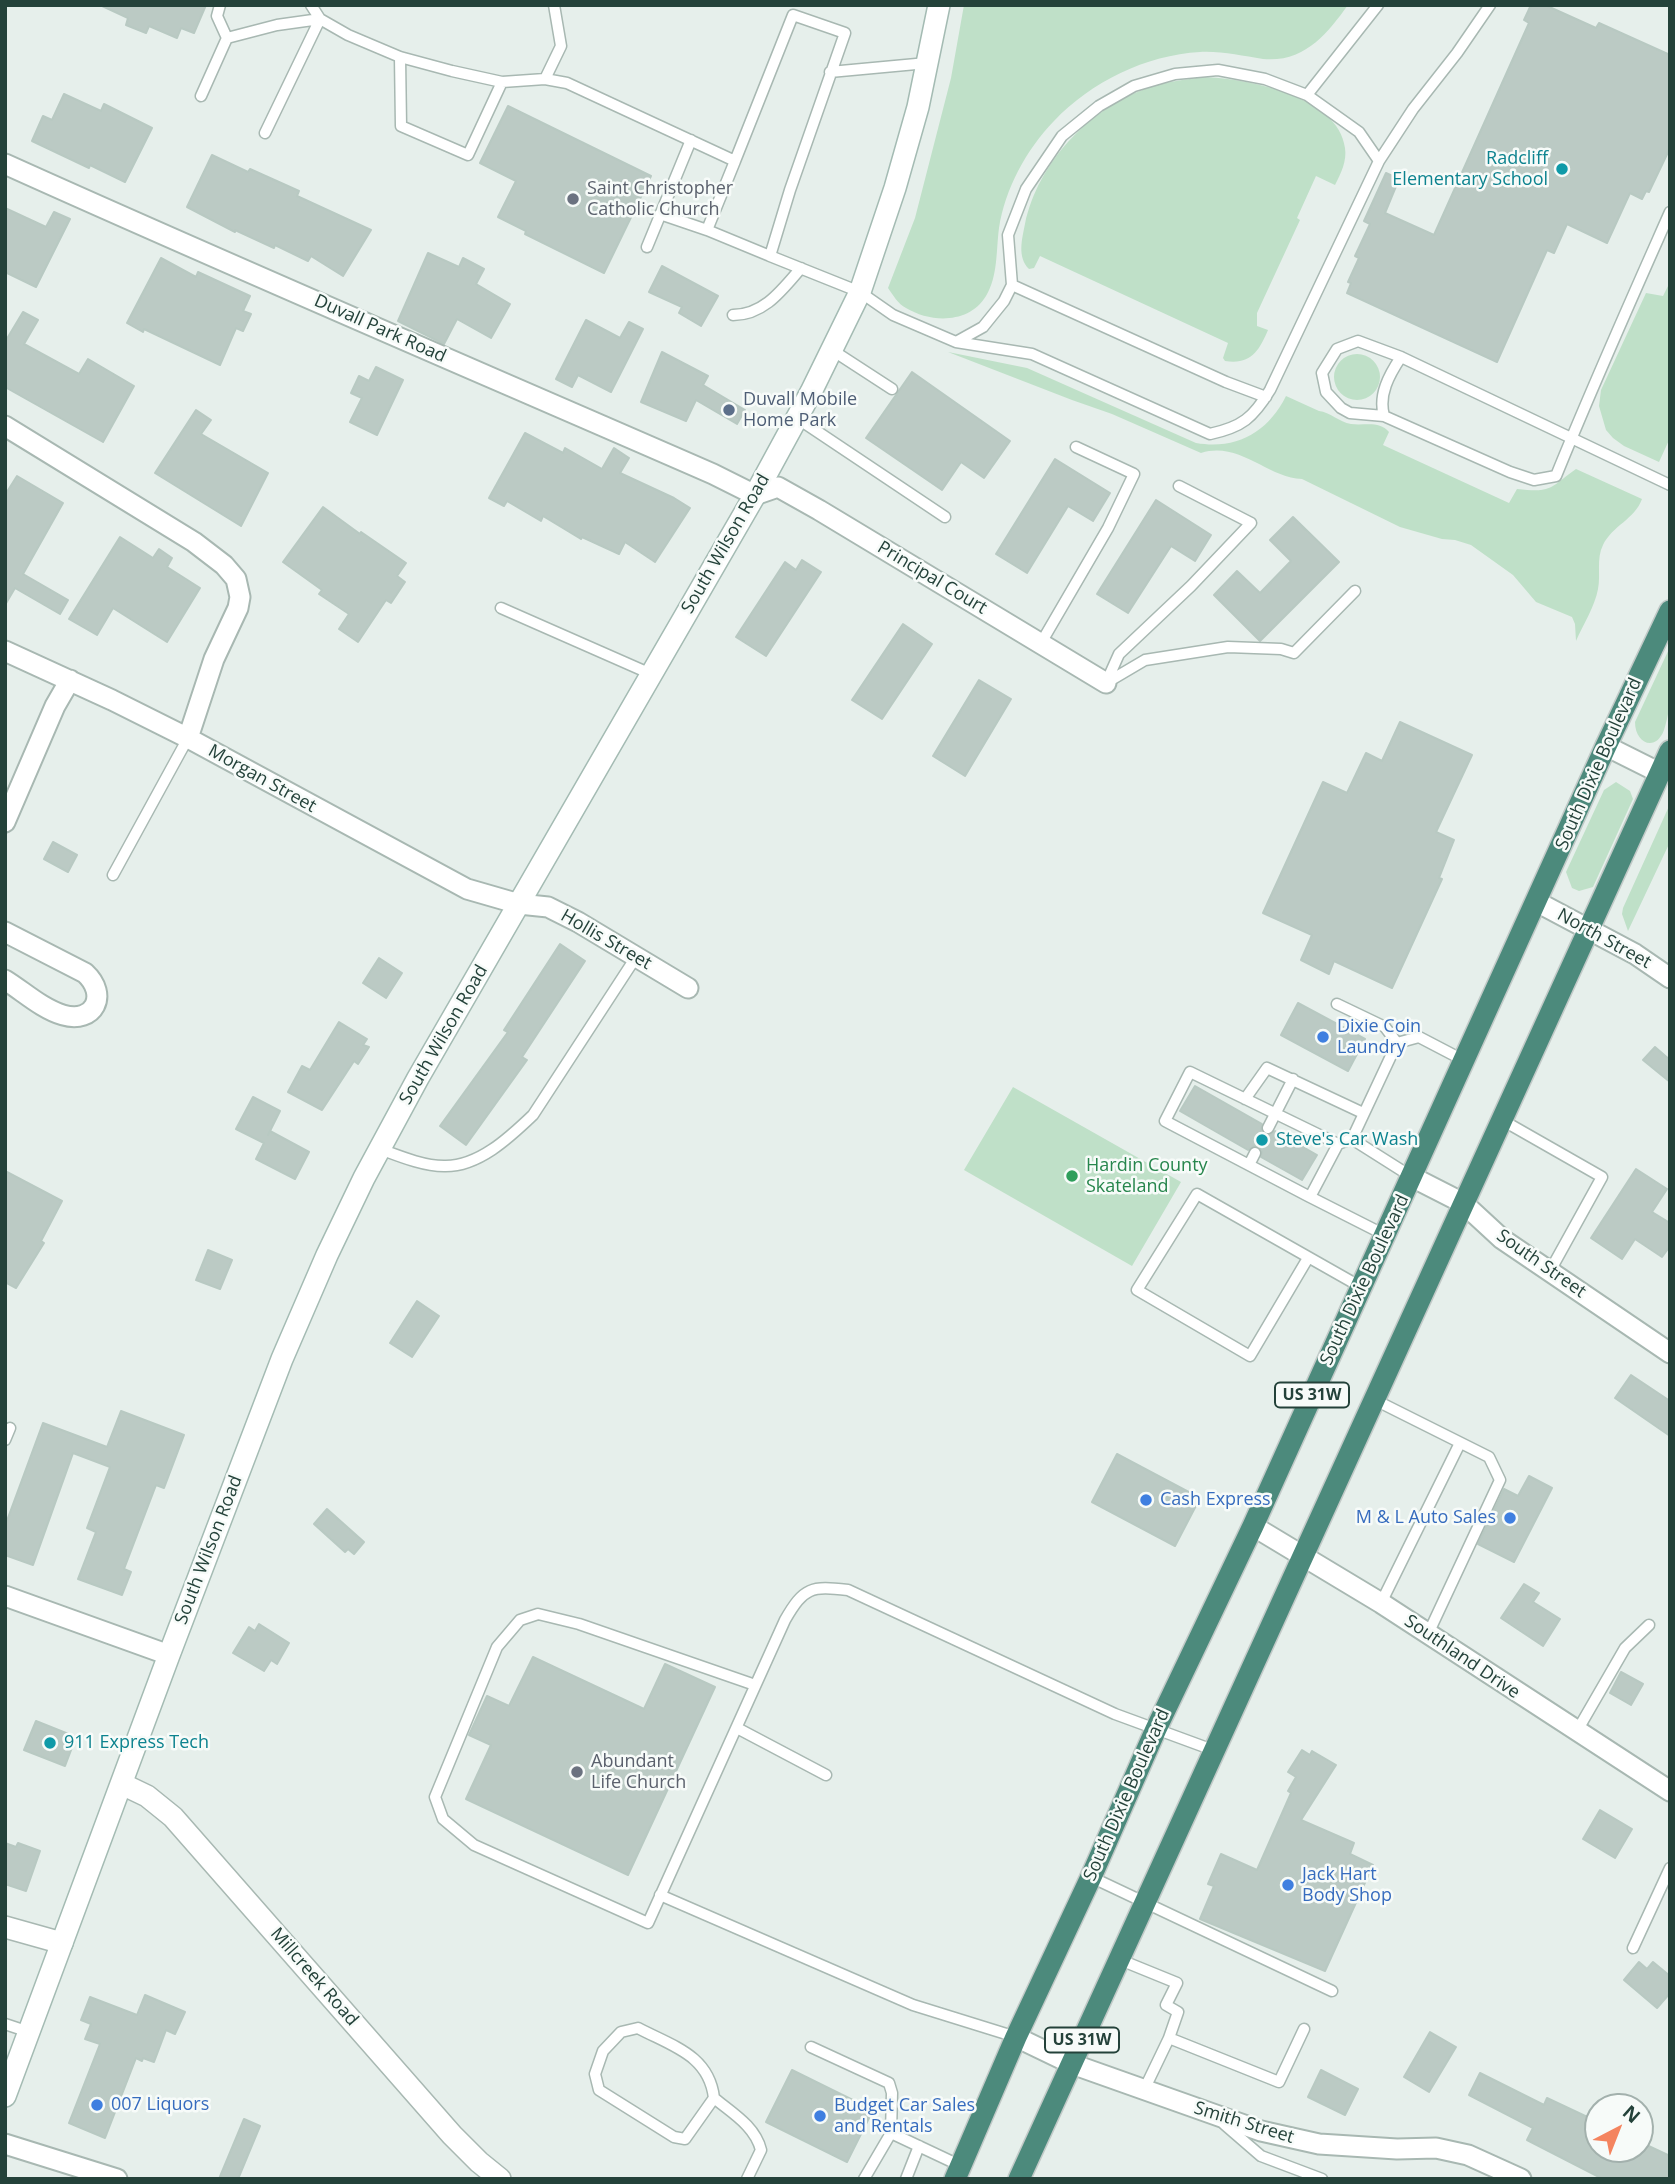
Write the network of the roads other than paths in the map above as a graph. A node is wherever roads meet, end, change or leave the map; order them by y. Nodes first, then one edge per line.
1 (220, 5) edge
2 (311, 5) edge
3 (554, 5) edge
4 (939, 5) edge
5 (1378, 5) edge
6 (1490, 5) edge
7 (320, 19) junction
8 (227, 38) junction
9 (400, 57) junction
10 (928, 63) junction
11 (830, 72) junction
12 (545, 79) junction
13 (502, 82) junction
14 (1307, 95) junction
15 (201, 96) dead end
16 (265, 133) dead end
17 (691, 140) junction
18 (735, 161) junction
19 (1379, 161) junction
20 (5, 164) edge
21 (1670, 212) edge
22 (660, 214) junction
23 (707, 230) junction
24 (647, 247) dead end
25 (770, 256) junction
26 (801, 268) junction
27 (1012, 285) junction
28 (860, 292) junction
29 (733, 316) dead end
30 (956, 342) junction
31 (832, 350) junction
32 (1401, 357) junction
33 (892, 389) dead end
34 (1266, 397) junction
35 (1384, 416) junction
36 (797, 418) junction
37 (5, 426) edge
38 (1572, 438) junction
39 (1076, 447) dead end
40 (1670, 485) edge
41 (1179, 486) dead end
42 (755, 495) junction
43 (945, 517) dead end
44 (1355, 591) dead end
45 (501, 608) dead end
46 (1670, 611) edge
47 (1041, 643) junction
48 (5, 651) edge
49 (652, 674) junction
50 (71, 680) junction
51 (1106, 683) junction
52 (188, 738) junction
53 (1606, 746) junction
54 (1667, 758) edge
55 (5, 822) edge
56 (113, 876) dead end
57 (1537, 902) junction
58 (519, 904) junction
59 (1590, 928) junction
60 (5, 932) edge
61 (636, 957) junction
62 (1670, 978) edge
63 (5, 979) edge
64 (688, 988) dead end
65 (1337, 1004) dead end
66 (1397, 1043) junction
67 (1465, 1061) junction
68 (1293, 1079) junction
69 (1245, 1098) junction
70 (1363, 1113) junction
71 (1276, 1114) junction
72 (1502, 1120) junction
73 (1268, 1128) dead end
74 (1352, 1139) junction
75 (1338, 1144) junction
76 (380, 1149) junction
77 (1255, 1153) dead end
78 (1249, 1165) junction
79 (1412, 1177) junction
80 (1310, 1197) junction
81 (1463, 1202) junction
82 (1385, 1235) junction
83 (1308, 1258) junction
84 (1550, 1271) junction
85 (1361, 1287) junction
86 (1670, 1353) edge
87 (1374, 1400) junction
88 (10, 1428) dead end
89 (5, 1440) edge
90 (1460, 1443) junction
91 (1253, 1526) junction
92 (1302, 1556) junction
93 (5, 1597) edge
94 (1381, 1603) junction
95 (1648, 1625) dead end
96 (1428, 1634) junction
97 (169, 1655) junction
98 (755, 1685) junction
99 (737, 1728) junction
100 (1156, 1729) junction
101 (1577, 1732) junction
102 (1213, 1750) junction
103 (826, 1775) dead end
104 (122, 1784) junction
105 (1670, 1791) edge
106 (1670, 1868) edge
107 (1091, 1877) junction
108 (660, 1895) junction
109 (1144, 1901) junction
110 (5, 1927) edge
111 (62, 1943) junction
112 (1633, 1948) dead end
113 (1118, 1959) junction
114 (1332, 1991) dead end
115 (5, 2024) edge
116 (1304, 2029) dead end
117 (29, 2032) junction
118 (1016, 2037) junction
119 (1169, 2038) junction
120 (811, 2047) dead end
121 (1072, 2064) junction
122 (1144, 2090) junction
123 (5, 2096) edge
124 (713, 2098) junction
125 (1213, 2115) junction
126 (891, 2133) junction
127 (5, 2144) edge
128 (919, 2146) junction
129 (958, 2173) edge
130 (117, 2179) edge
131 (500, 2179) edge
132 (747, 2179) edge
133 (864, 2179) edge
134 (906, 2179) edge
135 (1019, 2179) edge
136 (1322, 2179) edge
137 (1521, 2179) edge

1 - 8 lane
2 - 7 lane
3 - 12 lane
4 - 10 main road, South Wilson Road
5 - 14 lane
6 - 19 lane
7 - 8 lane
7 - 9 lane
7 - 16 lane
8 - 15 lane
9 - 13 lane
9 - 13 lane
10 - 11 lane
10 - 28 main road, South Wilson Road
11 - 18 lane
11 - 25 lane
12 - 13 lane
12 - 17 lane
14 - 19 lane
14 - 27 lane
17 - 18 lane
17 - 22 lane
18 - 23 lane
19 - 34 lane
20 - 42 street, Duvall Park Road
21 - 38 lane
22 - 23 lane
22 - 24 lane
23 - 25 lane
25 - 26 lane
26 - 28 lane
26 - 29 lane
27 - 30 lane
27 - 34 lane
28 - 30 lane
28 - 31 main road, South Wilson Road
30 - 34 lane
31 - 33 lane
31 - 36 main road, South Wilson Road
32 - 35 lane
32 - 35 lane
32 - 38 lane
35 - 38 lane
36 - 42 main road, South Wilson Road
36 - 43 lane
37 - 52 street
38 - 40 lane
39 - 47 lane
41 - 51 lane
42 - 47 street, Principal Court
42 - 49 main road, South Wilson Road
44 - 51 lane
45 - 49 lane
46 - 53 highway, South Dixie Boulevard / US 31W
47 - 51 street, Principal Court
48 - 50 street, Morgan Street
49 - 58 main road, South Wilson Road
50 - 52 street, Morgan Street
50 - 55 street
52 - 56 lane
52 - 58 street, Morgan Street
53 - 54 street
53 - 57 highway, South Dixie Boulevard / US 31W
54 - 59 highway, US 31W
57 - 59 street, North Street
57 - 67 highway, South Dixie Boulevard / US 31W
58 - 61 street, Hollis Street
58 - 76 main road, South Wilson Road
59 - 62 street, North Street
59 - 72 highway, US 31W
60 - 63 street
61 - 64 street, Hollis Street
61 - 76 lane
65 - 66 lane
66 - 67 lane
66 - 70 lane
67 - 79 highway, South Dixie Boulevard / US 31W
68 - 69 lane
68 - 70 lane
68 - 71 lane
69 - 71 lane
69 - 78 lane
70 - 74 lane
71 - 73 lane
71 - 75 lane
72 - 81 highway, US 31W
72 - 84 lane
74 - 75 lane
74 - 79 lane
75 - 80 lane
76 - 97 main road, South Wilson Road
77 - 78 lane
78 - 80 lane
79 - 81 street, South Street
79 - 82 highway, South Dixie Boulevard / US 31W
80 - 82 lane
81 - 84 street, South Street
81 - 87 highway, US 31W
82 - 85 highway, South Dixie Boulevard / US 31W
83 - 83 lane
83 - 85 lane
84 - 86 street, South Street
85 - 91 highway, South Dixie Boulevard / US 31W
87 - 90 lane
87 - 92 highway, US 31W
88 - 89 lane
90 - 94 lane
90 - 96 lane
91 - 92 street, Southland Drive
91 - 100 highway, South Dixie Boulevard / US 31W
92 - 94 street, Southland Drive
92 - 102 highway, US 31W
93 - 97 street
94 - 96 street, Southland Drive
95 - 101 lane
96 - 101 street, Southland Drive
97 - 104 main road, South Wilson Road
98 - 99 lane
98 - 100 lane
98 - 108 lane
99 - 103 lane
99 - 108 lane
100 - 102 lane
100 - 107 highway, South Dixie Boulevard / US 31W
101 - 105 street, Southland Drive
102 - 109 highway, US 31W
104 - 111 main road, South Wilson Road
104 - 131 main road, Millcreek Road
106 - 112 lane
107 - 109 lane
107 - 118 highway, South Dixie Boulevard / US 31W
108 - 118 lane
109 - 113 highway, US 31W
109 - 114 lane
110 - 111 main road
111 - 117 main road, South Wilson Road
113 - 119 lane
113 - 121 highway, US 31W
115 - 117 lane
116 - 119 lane
117 - 123 main road, South Wilson Road
118 - 121 street, Smith Street
118 - 129 highway, South Dixie Boulevard / US 31W
119 - 122 lane
120 - 126 lane
121 - 122 street, Smith Street
121 - 135 highway, US 31W
122 - 125 street, Smith Street
124 - 124 lane
124 - 132 lane
125 - 136 lane
125 - 137 street, Smith Street
126 - 128 lane
126 - 133 lane
127 - 130 street
128 - 129 lane
128 - 134 lane

